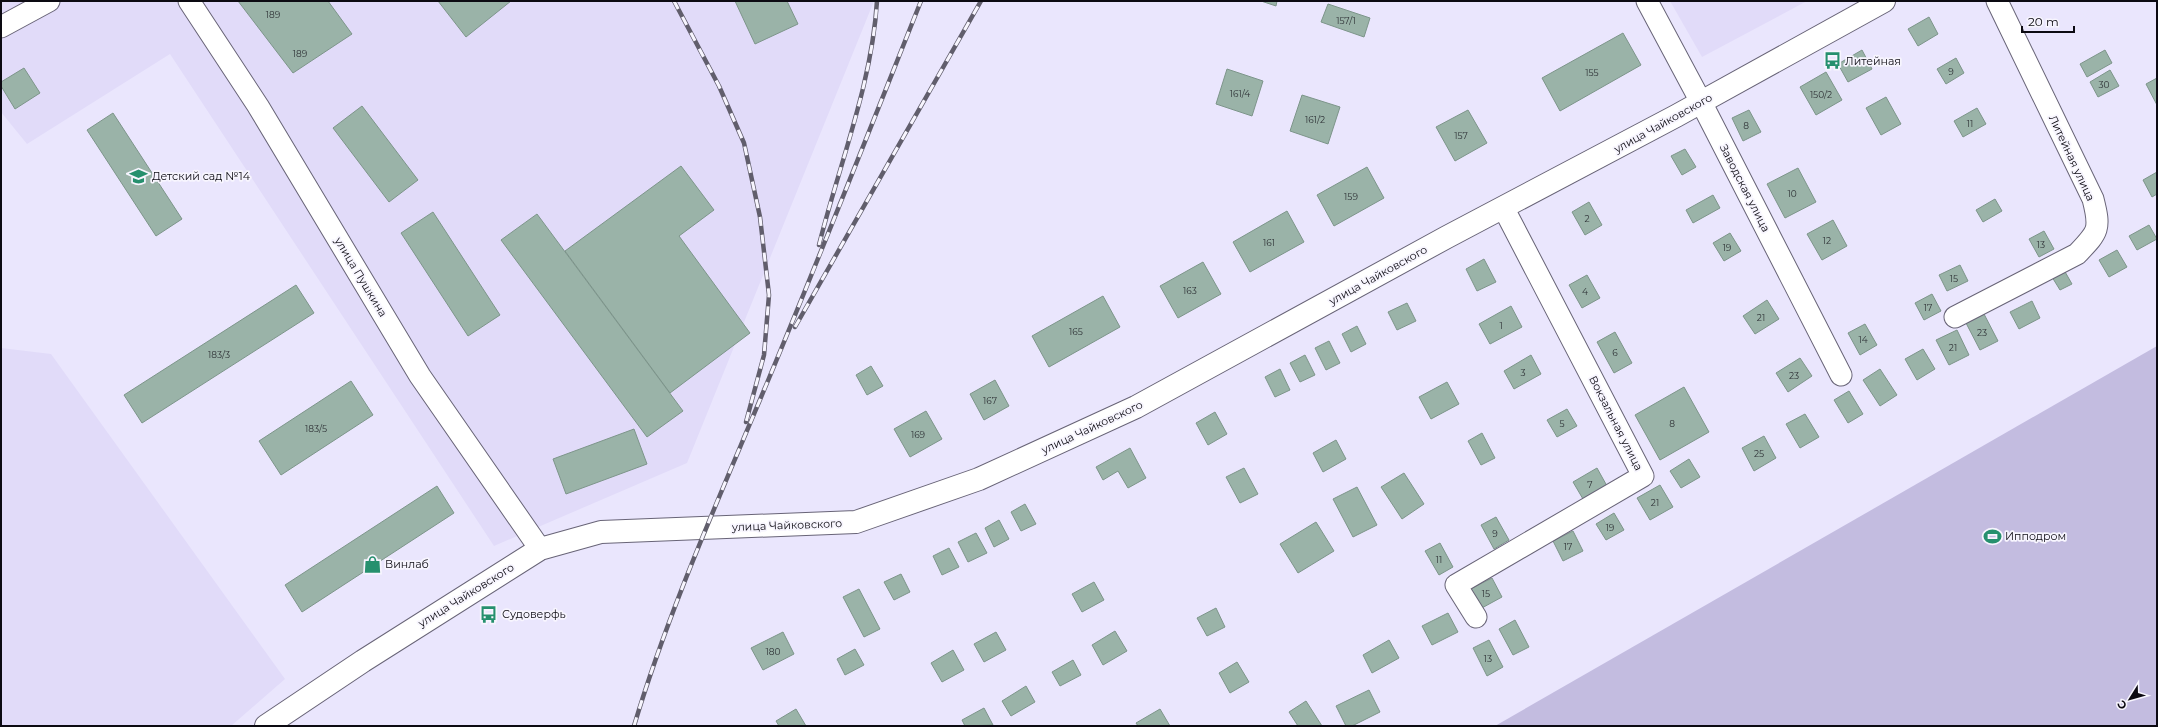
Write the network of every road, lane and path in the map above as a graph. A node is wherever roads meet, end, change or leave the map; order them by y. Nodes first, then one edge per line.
1 (49, 1) edge
2 (189, 1) edge
3 (1647, 1) edge
4 (1884, 1) edge
5 (1996, 1) edge
6 (1, 27) edge
7 (1701, 102) junction
8 (1504, 208) junction
9 (1955, 317) dead end
10 (1841, 375) dead end
11 (540, 549) junction
12 (1476, 617) dead end
13 (266, 726) edge

1 - 6 street
2 - 11 street, улица Пушкина
3 - 7 street, Заводская улица
4 - 7 street, улица Чайковского
5 - 9 street, Литейная улица
7 - 8 street, улица Чайковского
7 - 10 street, Заводская улица
8 - 11 street, улица Чайковского
8 - 12 street, Вокзальная улица
11 - 13 street, улица Чайковского

